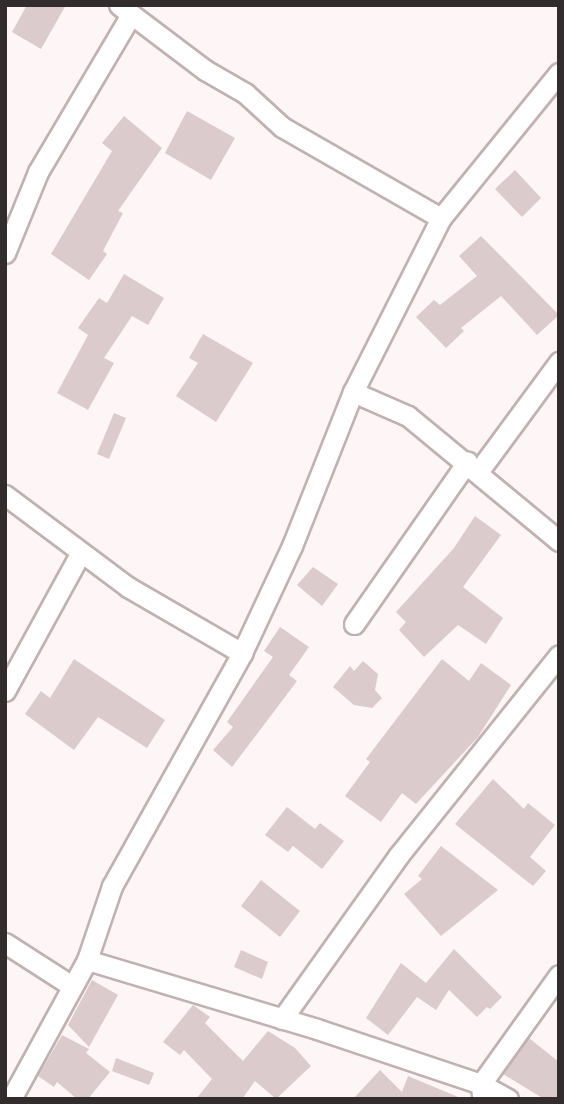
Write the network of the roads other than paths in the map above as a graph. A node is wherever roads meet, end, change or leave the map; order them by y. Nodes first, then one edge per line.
1 (125, 10) edge
2 (559, 73) edge
3 (441, 218) junction
4 (5, 253) edge
5 (559, 362) edge
6 (354, 392) junction
7 (473, 467) junction
8 (5, 495) edge
9 (559, 541) edge
10 (80, 554) junction
11 (354, 624) dead end
12 (242, 653) junction
13 (559, 656) edge
14 (5, 691) edge
15 (5, 943) edge
16 (87, 960) junction
17 (559, 975) edge
18 (72, 986) junction
19 (282, 1019) junction
20 (481, 1091) edge
21 (10, 1099) edge
22 (508, 1099) edge

1 - 3 street
1 - 4 street
2 - 3 street
3 - 6 street
5 - 7 street
6 - 7 street
6 - 12 street
7 - 9 street
7 - 11 street
8 - 10 street
10 - 12 street
10 - 14 street
12 - 16 street
13 - 19 street
15 - 18 street
16 - 18 street
16 - 19 street
17 - 20 street
18 - 21 street
19 - 20 street
20 - 22 street

